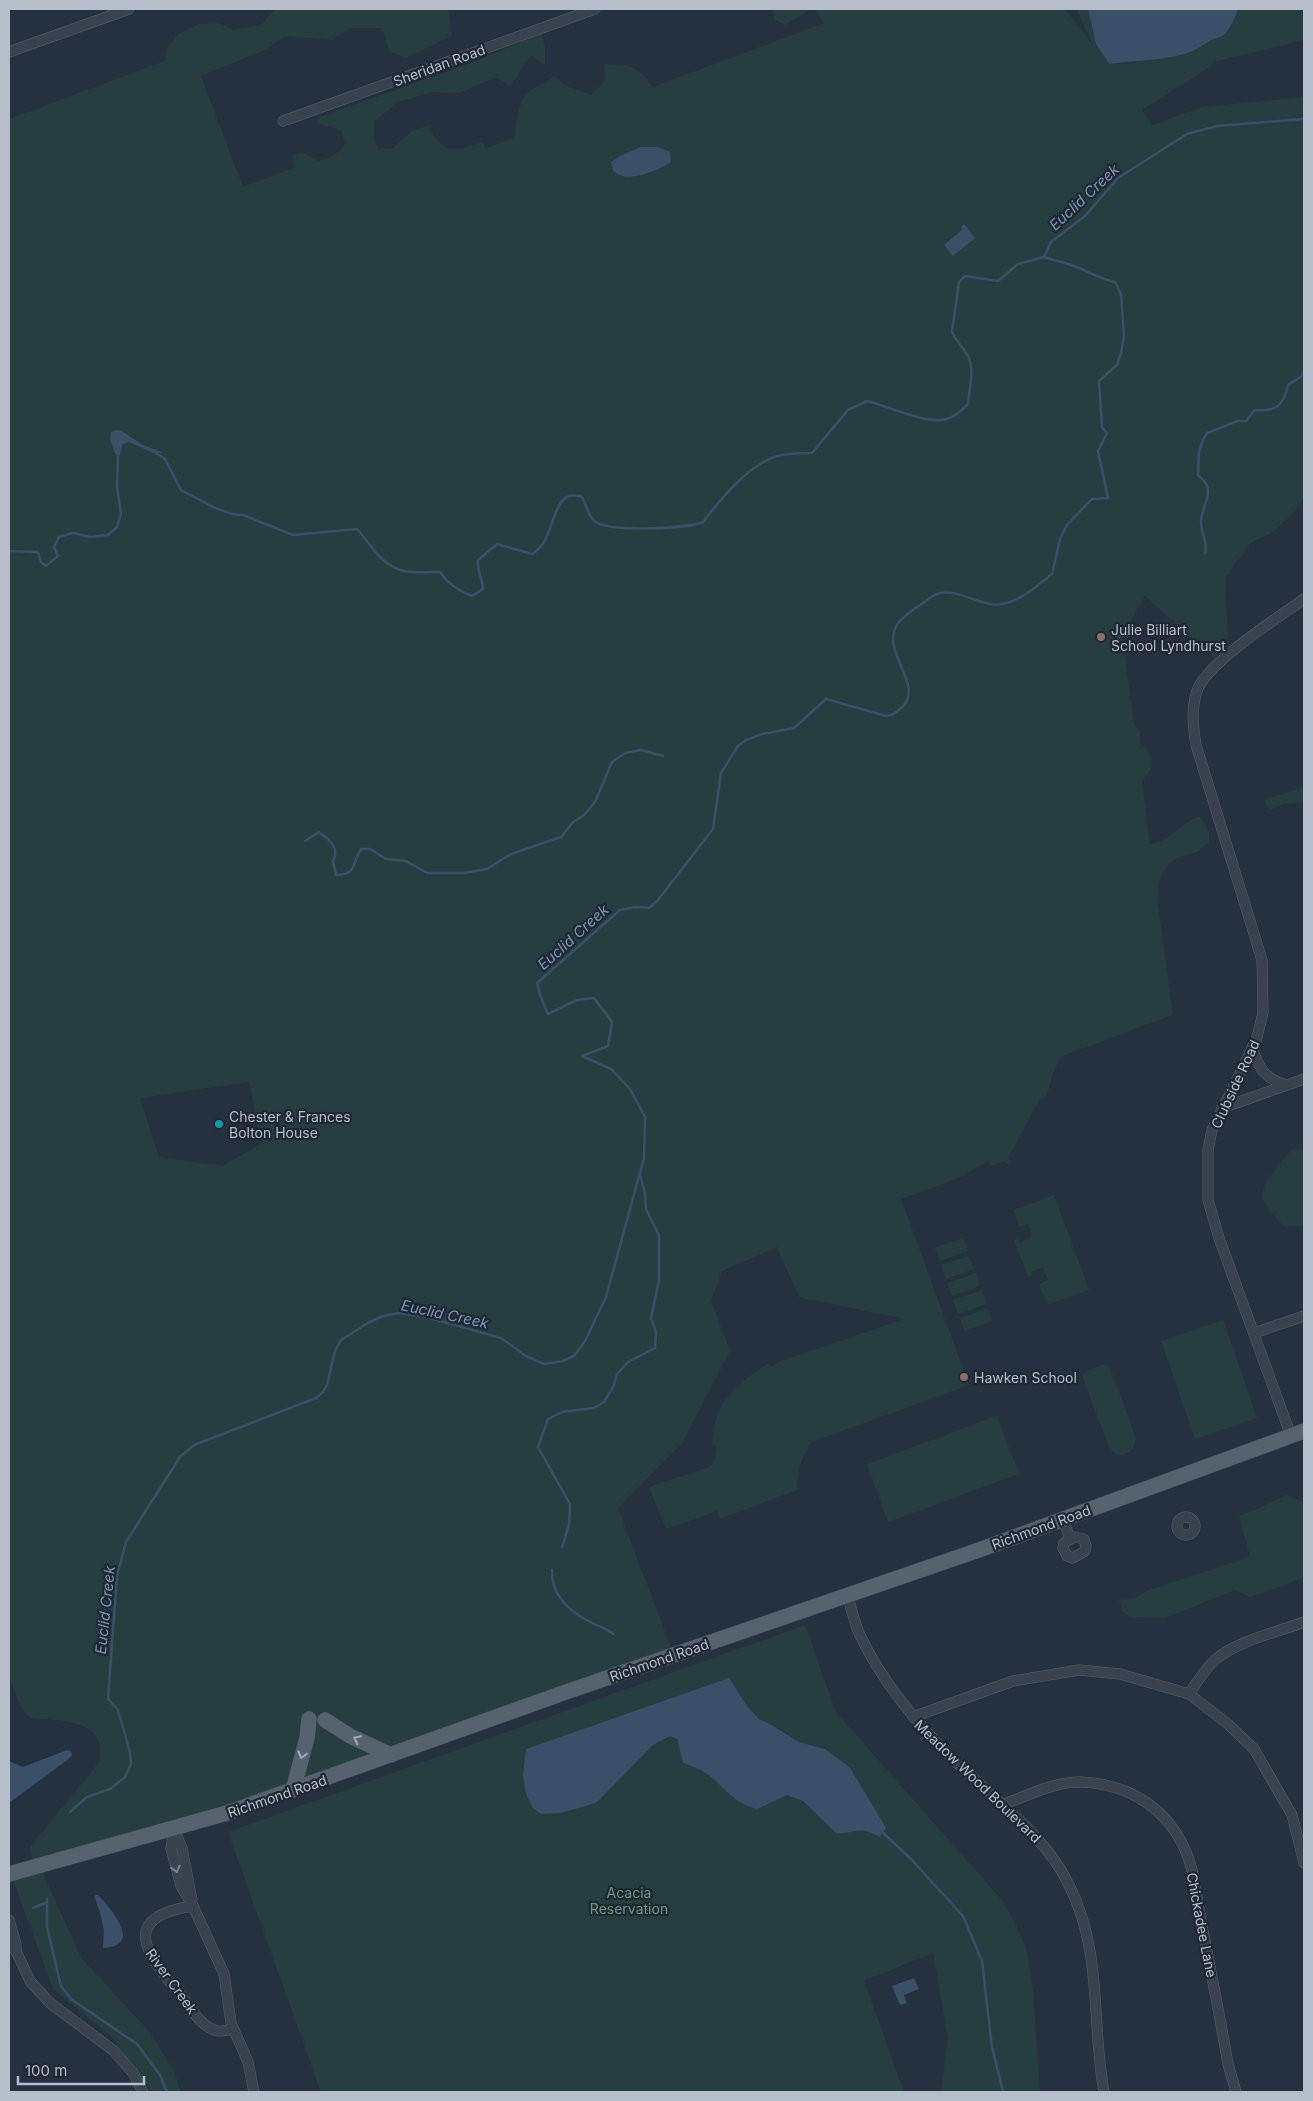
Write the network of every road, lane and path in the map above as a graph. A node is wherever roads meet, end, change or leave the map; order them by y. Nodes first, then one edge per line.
1 (129, 9) edge
2 (596, 9) edge
3 (9, 52) edge
4 (283, 121) dead end
5 (1304, 599) edge
6 (1252, 1048) junction
7 (1304, 1079) edge
8 (1287, 1085) junction
9 (1222, 1108) junction
10 (1304, 1316) edge
11 (1254, 1333) junction
12 (1297, 1434) edge
13 (1063, 1519) junction
14 (1070, 1539) dead end
15 (847, 1595) junction
16 (1304, 1622) edge
17 (1189, 1694) junction
18 (913, 1718) junction
19 (308, 1719) dead end
20 (325, 1720) dead end
21 (391, 1755) junction
22 (293, 1790) junction
23 (1002, 1805) junction
24 (174, 1829) junction
25 (1304, 1863) edge
26 (9, 1874) edge
27 (193, 1906) junction
28 (9, 1920) edge
29 (12, 1948) edge
30 (233, 2028) junction
31 (144, 2092) edge
32 (254, 2092) edge
33 (1104, 2092) edge
34 (1236, 2092) edge

1 - 3 street
2 - 4 street, Sheridan Road
5 - 6 street, Clubside Road
6 - 8 street
6 - 9 street, Clubside Road
7 - 8 street
8 - 9 street
9 - 11 street, Clubside Road
10 - 11 street
11 - 12 street, Clubside Road
12 - 13 main road, Richmond Road
13 - 14 street
13 - 15 main road, Richmond Road
15 - 18 street, Meadow Wood Boulevard
15 - 21 main road, Richmond Road
16 - 17 street
17 - 18 street
17 - 25 street
18 - 23 street, Meadow Wood Boulevard
19 -> 22 main road
21 -> 20 main road
21 - 22 main road, Richmond Road
22 - 24 main road, Richmond Road
23 - 33 street, Meadow Wood Boulevard
23 - 34 street, Chickadee Lane
24 - 26 main road, Richmond Road
24 - 27 street
27 - 30 street
27 - 30 street, River Creek
28 - 29 street
29 - 31 street
30 - 32 street

